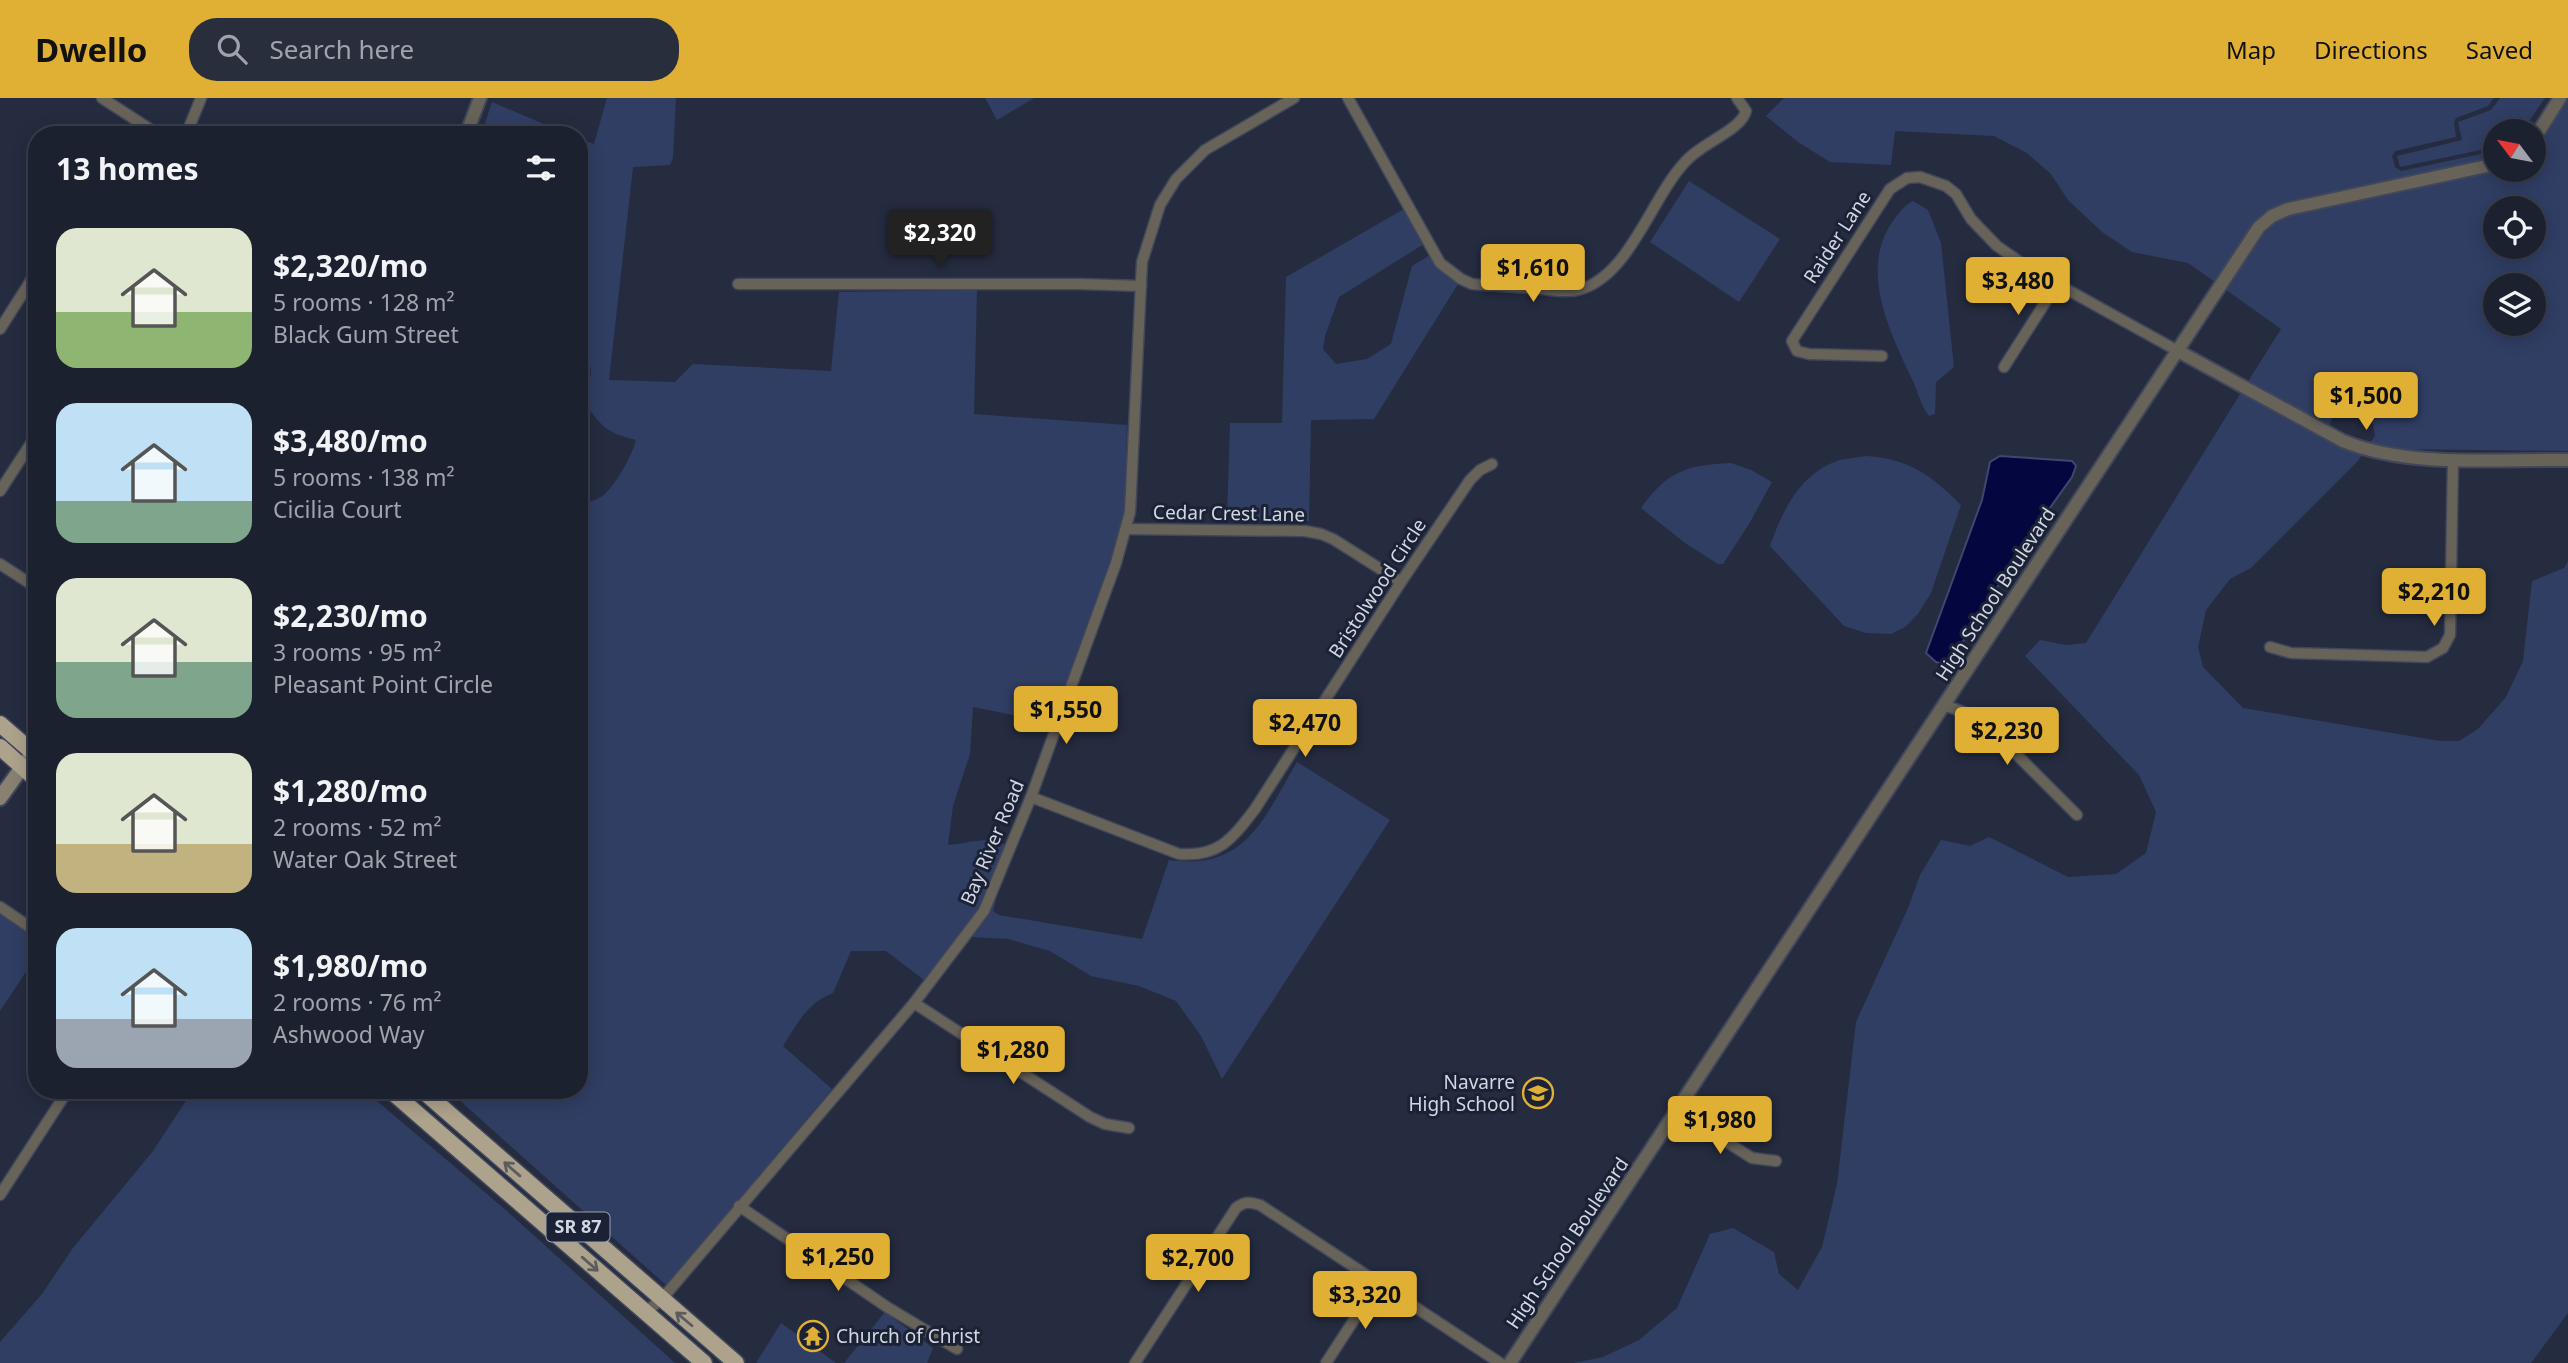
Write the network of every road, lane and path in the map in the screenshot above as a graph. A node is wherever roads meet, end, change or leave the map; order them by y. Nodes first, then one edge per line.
1 (102, 98) edge
2 (201, 98) edge
3 (480, 98) edge
4 (1294, 98) edge
5 (1348, 98) edge
6 (1737, 98) edge
7 (2560, 98) edge
8 (2546, 120) edge
9 (145, 126) edge
10 (190, 126) edge
11 (469, 126) edge
12 (2483, 167) edge
13 (2057, 284) junction
14 (28, 285) edge
15 (738, 285) dead end
16 (1141, 286) junction
17 (0, 330) edge
18 (2178, 351) junction
19 (1882, 356) dead end
20 (2004, 367) dead end
21 (28, 448) edge
22 (2453, 459) junction
23 (2568, 460) edge
24 (1492, 464) dead end
25 (0, 491) edge
26 (1126, 529) junction
27 (0, 564) edge
28 (28, 582) edge
29 (1401, 582) junction
30 (2270, 647) dead end
31 (1945, 706) junction
32 (0, 724) edge
33 (28, 746) edge
34 (0, 747) edge
35 (28, 760) edge
36 (22, 767) junction
37 (28, 772) edge
38 (1031, 797) junction
39 (0, 798) edge
40 (2077, 815) dead end
41 (0, 906) edge
42 (28, 926) edge
43 (914, 1003) junction
44 (62, 1099) edge
45 (400, 1099) edge
46 (432, 1099) edge
47 (1678, 1111) junction
48 (1129, 1128) dead end
49 (1776, 1161) dead end
50 (0, 1195) edge
51 (740, 1206) junction
52 (1378, 1283) junction
53 (661, 1300) junction
54 (645, 1312) junction
55 (957, 1349) dead end
56 (704, 1363) edge
57 (736, 1363) edge
58 (1135, 1363) edge
59 (1326, 1363) edge
60 (1500, 1363) edge
61 (1510, 1363) edge

1 - 9 street
2 - 10 street
3 - 11 street
4 - 16 street, Bay River Road
5 - 6 street
7 - 8 street
12 - 18 street, High School Boulevard
13 - 18 street, Raider Lane
13 - 19 street, Raider Lane
13 - 20 street
14 - 17 street
15 - 16 street
16 - 26 street, Bay River Road
18 - 22 street
18 - 31 street, High School Boulevard
21 - 25 street
22 - 23 street
22 - 30 street
24 - 29 street, Bristolwood Circle
26 - 29 street, Cedar Crest Lane
26 - 38 street, Bay River Road
27 - 28 street
29 - 38 street, Bristolwood Circle
31 - 40 street
31 - 47 street, High School Boulevard
32 - 33 highway
34 - 36 highway
35 - 36 main road
36 - 37 highway
36 - 39 main road
38 - 43 street, Bay River Road
41 - 42 street
43 - 48 street
43 - 51 street, Bay River Road
44 - 50 street
45 -> 54 highway, SR 87
53 -> 46 highway, SR 87
47 - 49 street
47 - 61 street, High School Boulevard
51 - 53 street, Bay River Road
51 - 55 street
52 - 58 street
52 - 59 street
52 - 60 street
53 - 54 street, Bay River Road
57 -> 53 highway, SR 87
54 - 56 highway, SR 87

